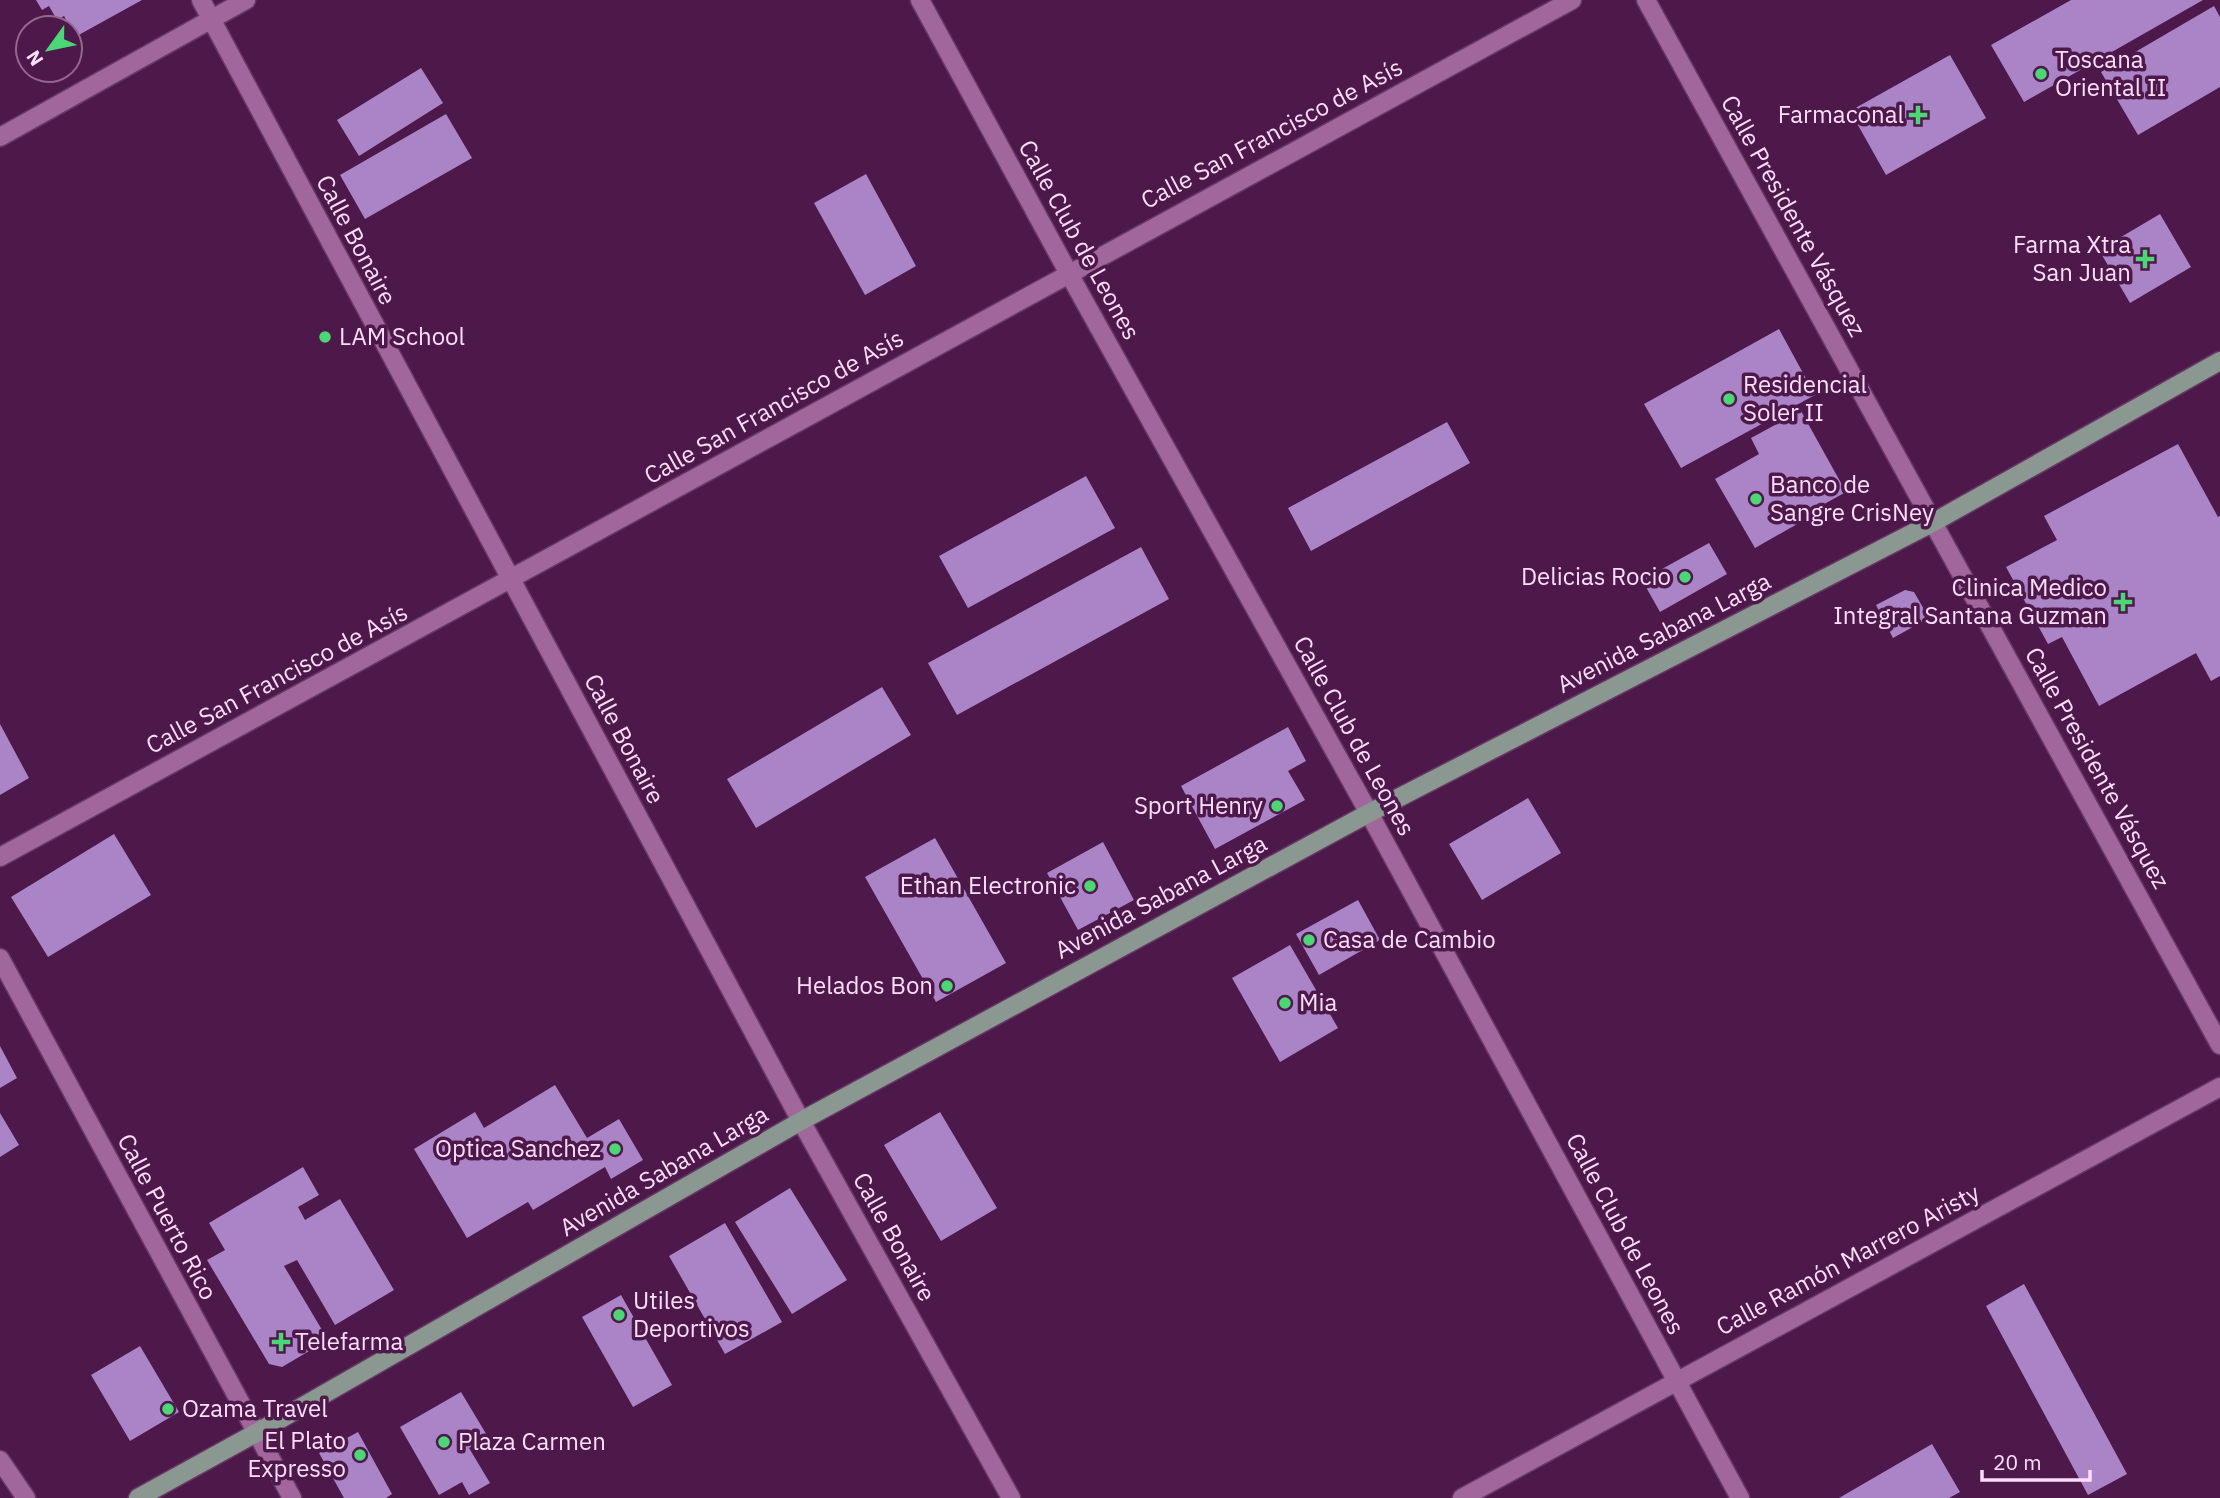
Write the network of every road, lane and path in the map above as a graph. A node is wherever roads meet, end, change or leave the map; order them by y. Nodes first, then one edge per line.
1 (201, 0) edge
2 (246, 0) edge
3 (920, 0) edge
4 (1572, 0) edge
5 (1646, 0) edge
6 (211, 19) junction
7 (0, 137) edge
8 (1068, 272) junction
9 (2220, 361) edge
10 (1934, 522) junction
11 (510, 581) junction
12 (1369, 813) junction
13 (0, 857) edge
14 (0, 958) edge
15 (2220, 1045) edge
16 (2220, 1087) edge
17 (802, 1121) junction
18 (1676, 1381) junction
19 (257, 1433) junction
20 (0, 1460) edge
21 (26, 1498) edge
22 (138, 1498) edge
23 (292, 1498) edge
24 (1011, 1498) edge
25 (1462, 1498) edge
26 (1740, 1498) edge

1 - 6 street, Calle Bonaire
2 - 6 street
3 - 8 street, Calle Club de Leones
4 - 8 street, Calle San Francisco de Asís
5 - 10 street, Calle Presidente Vásquez
6 - 7 street
6 - 11 street, Calle Bonaire
8 - 11 street, Calle San Francisco de Asís
8 - 12 street, Calle Club de Leones
9 - 10 main road, Avenida Sabana Larga
10 - 12 main road, Avenida Sabana Larga
10 - 15 street, Calle Presidente Vásquez
11 - 13 street, Calle San Francisco de Asís
11 - 17 street, Calle Bonaire
12 - 17 main road, Avenida Sabana Larga
12 - 18 street, Calle Club de Leones
14 - 19 street, Calle Puerto Rico
16 - 18 street, Calle Ramón Marrero Aristy
17 - 19 main road, Avenida Sabana Larga
17 - 24 street, Calle Bonaire
18 - 25 street, Calle Ramón Marrero Aristy
18 - 26 street, Calle Club de Leones
19 - 22 main road, Avenida Sabana Larga
19 - 23 street, Calle Puerto Rico
20 - 21 street

